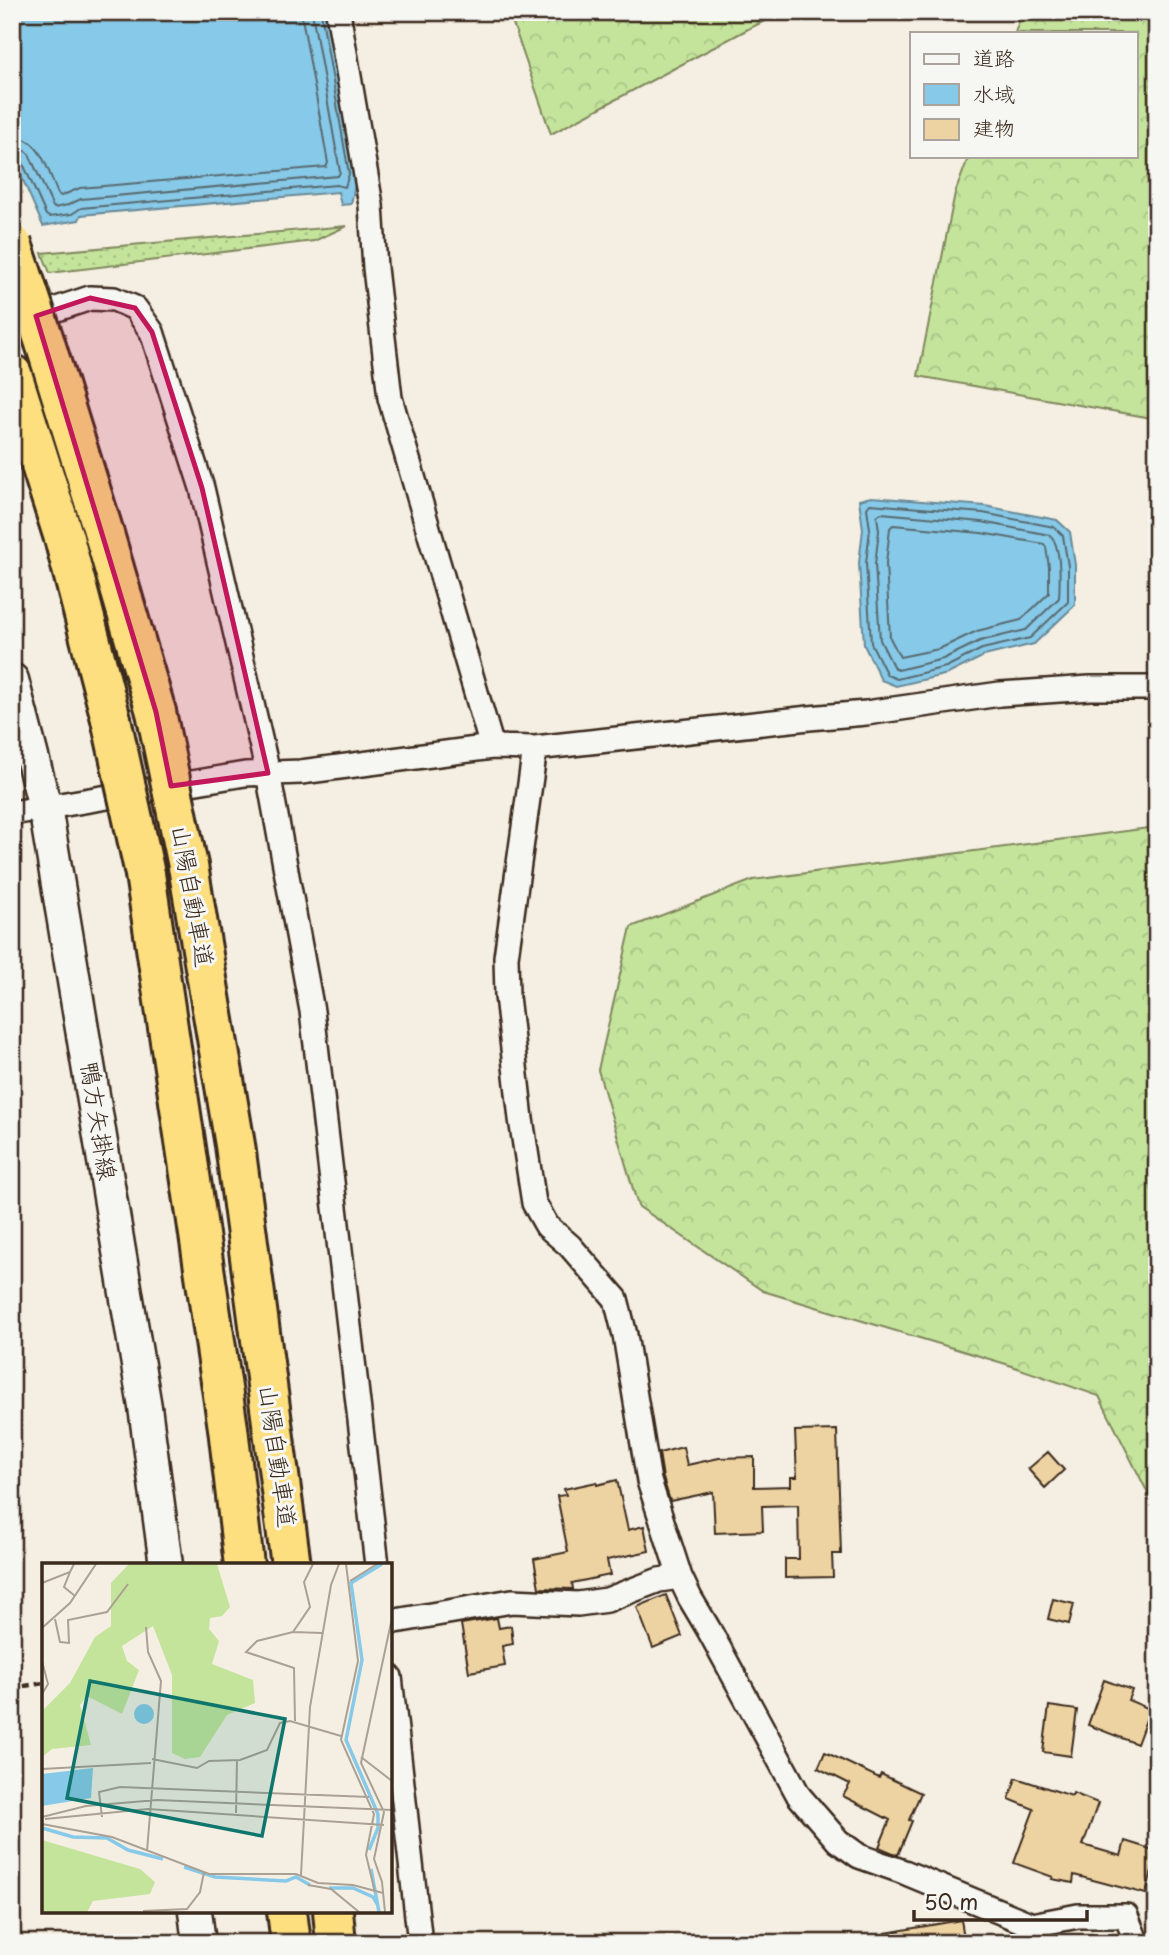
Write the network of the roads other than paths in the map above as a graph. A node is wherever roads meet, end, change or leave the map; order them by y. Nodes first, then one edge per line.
1 (338, 12) edge
2 (12, 244) edge
3 (12, 324) edge
4 (12, 374) edge
5 (12, 680) edge
6 (1157, 688) edge
7 (492, 747) junction
8 (535, 748) junction
9 (268, 773) junction
10 (45, 807) junction
11 (12, 813) edge
12 (166, 1563) edge
13 (244, 1563) edge
14 (291, 1563) edge
15 (377, 1563) edge
16 (680, 1577) junction
17 (392, 1622) edge
18 (392, 1695) edge
19 (195, 1913) edge
20 (287, 1913) edge
21 (333, 1913) edge
22 (199, 1943) edge
23 (291, 1943) edge
24 (336, 1943) edge
25 (420, 1943) edge
26 (1137, 1943) edge

1 - 7 street
2 - 14 highway, 山陽自動車道, bridge
3 - 9 street
4 - 13 highway, 山陽自動車道, bridge
5 - 10 main road, 鴨方矢掛線
6 - 8 street
7 - 8 street
7 - 9 street
8 - 16 street
9 - 10 street
9 - 15 street
10 - 11 street
10 - 12 main road, 鴨方矢掛線
16 - 17 street
16 - 26 street
18 - 25 street
19 - 22 main road
20 - 23 highway
21 - 24 highway

